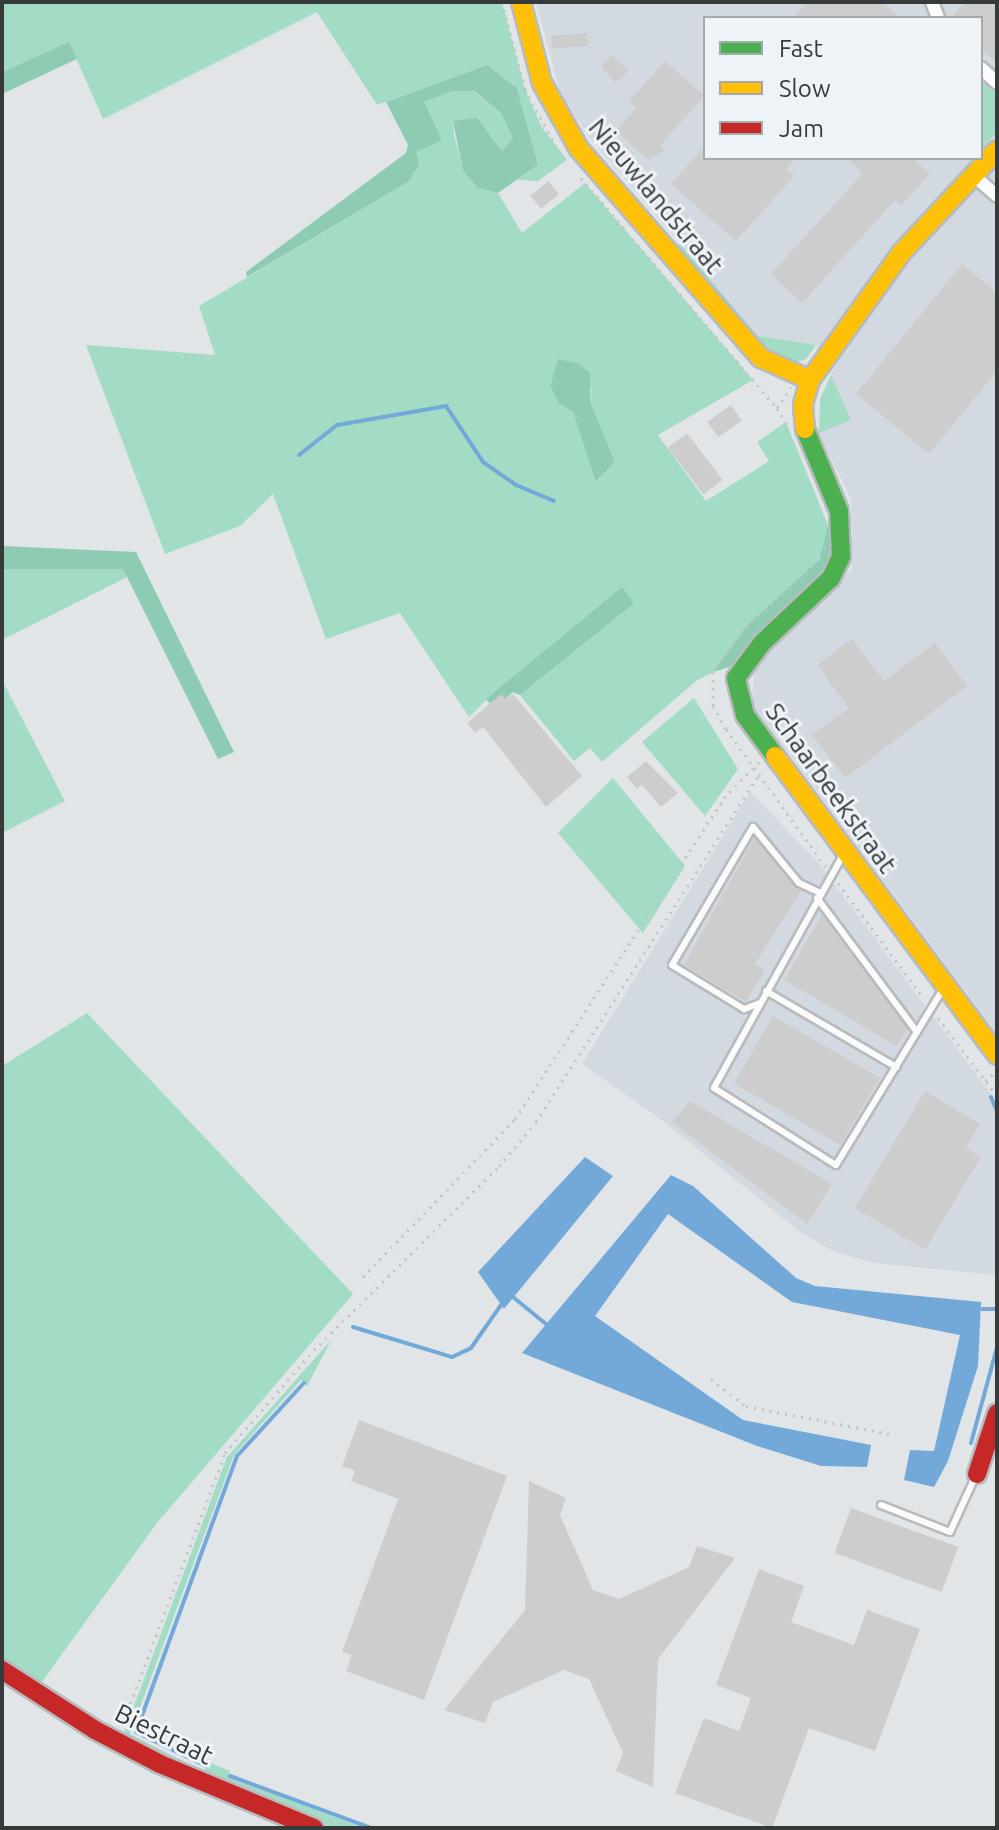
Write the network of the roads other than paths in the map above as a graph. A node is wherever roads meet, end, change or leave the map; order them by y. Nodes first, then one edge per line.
1 (521, 2) edge
2 (997, 150) edge
3 (973, 175) junction
4 (997, 196) edge
5 (810, 380) junction
6 (845, 853) junction
7 (818, 896) junction
8 (945, 986) junction
9 (766, 991) junction
10 (760, 1003) junction
11 (917, 1032) junction
12 (997, 1055) edge
13 (896, 1067) junction
14 (997, 1413) edge
15 (977, 1474) joint
16 (881, 1505) dead end
17 (2, 1670) edge
18 (314, 1828) edge

1 - 5 street, Nieuwlandstraat
2 - 3 street, Schaarbeekstraat
3 - 4 street
3 - 5 street, Schaarbeekstraat
5 - 6 street, Schaarbeekstraat
6 - 7 lane
6 - 8 street, Schaarbeekstraat
7 - 9 lane
7 - 10 lane
7 - 11 lane
8 - 11 lane
8 - 12 street, Schaarbeekstraat
9 - 10 lane
9 - 13 lane
10 - 13 lane
11 - 13 lane
14 - 15 street
15 - 16 lane
17 - 18 street, Biestraat

